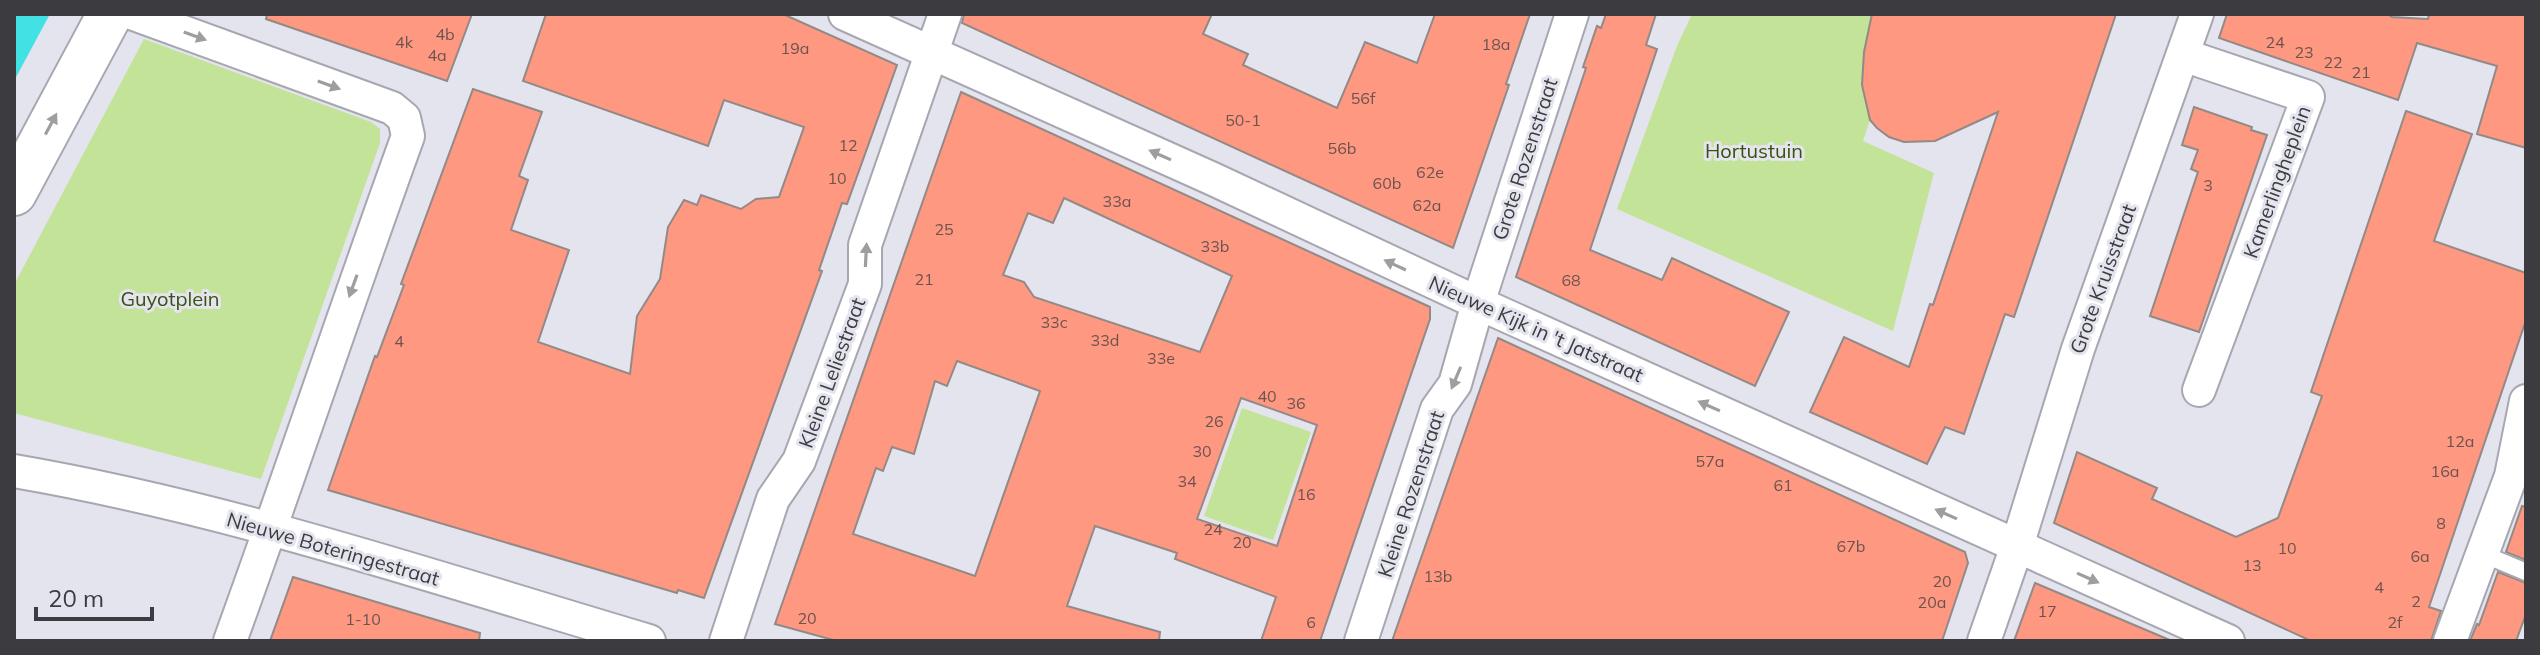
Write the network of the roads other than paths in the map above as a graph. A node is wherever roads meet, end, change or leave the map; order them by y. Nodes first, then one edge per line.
1 (110, 14) edge
2 (134, 14) edge
3 (845, 14) edge
4 (945, 14) edge
5 (1572, 14) edge
6 (2197, 14) edge
7 (931, 53) junction
8 (2183, 55) junction
9 (14, 193) edge
10 (1478, 303) junction
11 (2199, 390) dead end
12 (2526, 401) edge
13 (14, 471) edge
14 (272, 530) junction
15 (2017, 546) junction
16 (2483, 554) junction
17 (2526, 572) edge
18 (230, 641) edge
19 (649, 641) edge
20 (726, 641) edge
21 (1361, 641) edge
22 (1984, 641) edge
23 (2228, 641) edge
24 (2450, 641) edge

9 -> 1 street
2 -> 14 street
3 - 7 street, Nieuwe Kijk in 't Jatstraat
4 - 7 street, Kleine Leliestraat
5 - 10 street, Grote Rozenstraat
6 - 8 street, Grote Kruisstraat
10 -> 7 street, Nieuwe Kijk in 't Jatstraat
20 -> 7 street, Kleine Leliestraat
8 - 11 street, Kamerlingheplein
8 - 15 street, Grote Kruisstraat
15 -> 10 street, Nieuwe Kijk in 't Jatstraat
10 -> 21 street, Kleine Rozenstraat
12 - 16 street
13 - 14 street, Nieuwe Boteringestraat
14 - 18 street
14 - 19 street, Nieuwe Boteringestraat
15 - 22 street, Grote Kruisstraat
15 -> 23 street, Nieuwe Kijk in 't Jatstraat
16 - 17 lane
16 - 24 street

